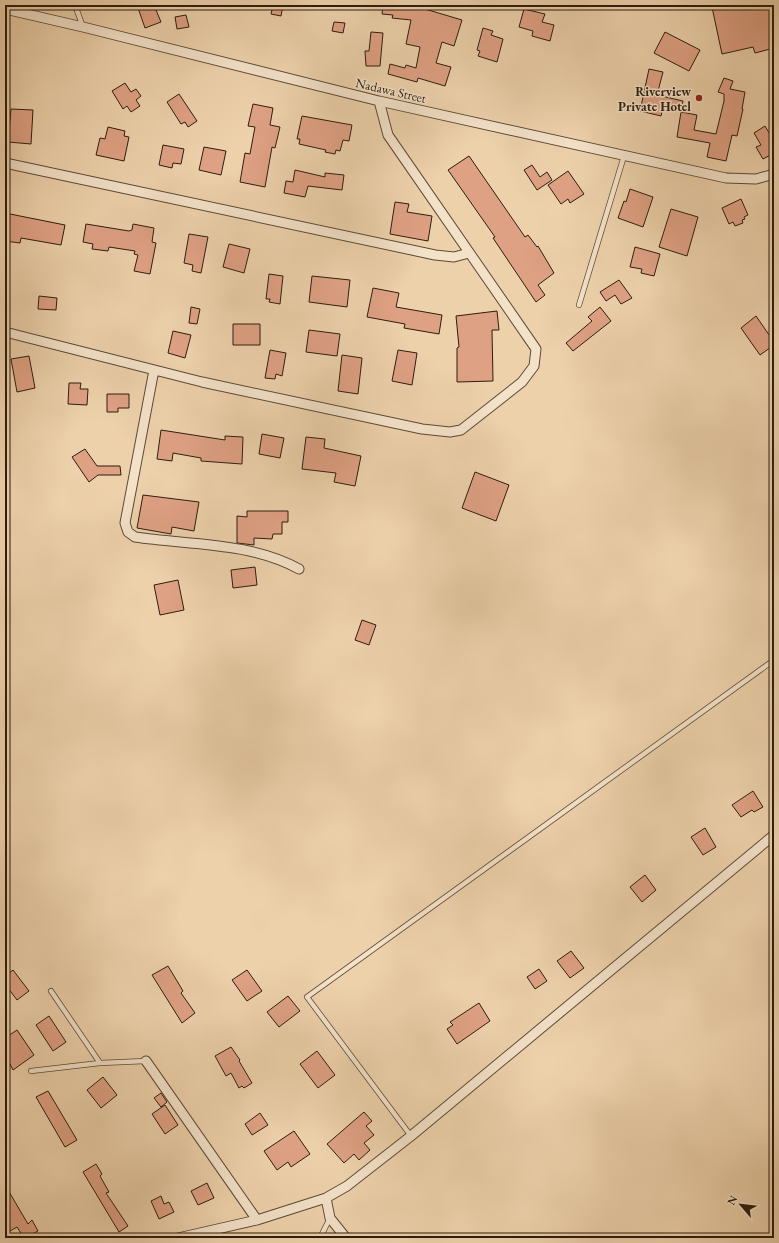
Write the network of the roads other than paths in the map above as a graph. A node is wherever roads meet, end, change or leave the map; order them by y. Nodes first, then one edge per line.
1 (76, 5) edge
2 (5, 9) edge
3 (83, 27) junction
4 (379, 101) junction
5 (624, 156) junction
6 (5, 163) edge
7 (774, 174) edge
8 (469, 253) junction
9 (579, 305) dead end
10 (5, 332) edge
11 (154, 370) junction
12 (299, 569) dead end
13 (774, 660) edge
14 (774, 835) edge
15 (51, 992) dead end
16 (146, 1061) joint
17 (100, 1063) junction
18 (30, 1071) dead end
19 (411, 1136) junction
20 (326, 1198) junction
21 (330, 1218) junction
22 (258, 1220) junction
23 (178, 1238) edge
24 (320, 1238) edge
25 (346, 1238) edge

1 - 3 lane
2 - 3 street, Nadawa Street
3 - 4 street, Nadawa Street
4 - 5 street, Nadawa Street
4 - 8 street
5 - 7 street, Nadawa Street
5 - 9 lane
6 - 8 street
8 - 11 street
10 - 11 street
11 - 12 street
13 - 19 lane
14 - 19 street
15 - 17 lane
16 - 17 lane
16 - 22 street
17 - 18 lane
19 - 20 street
20 - 21 street
20 - 22 street
21 - 24 lane
21 - 25 street
22 - 23 street

